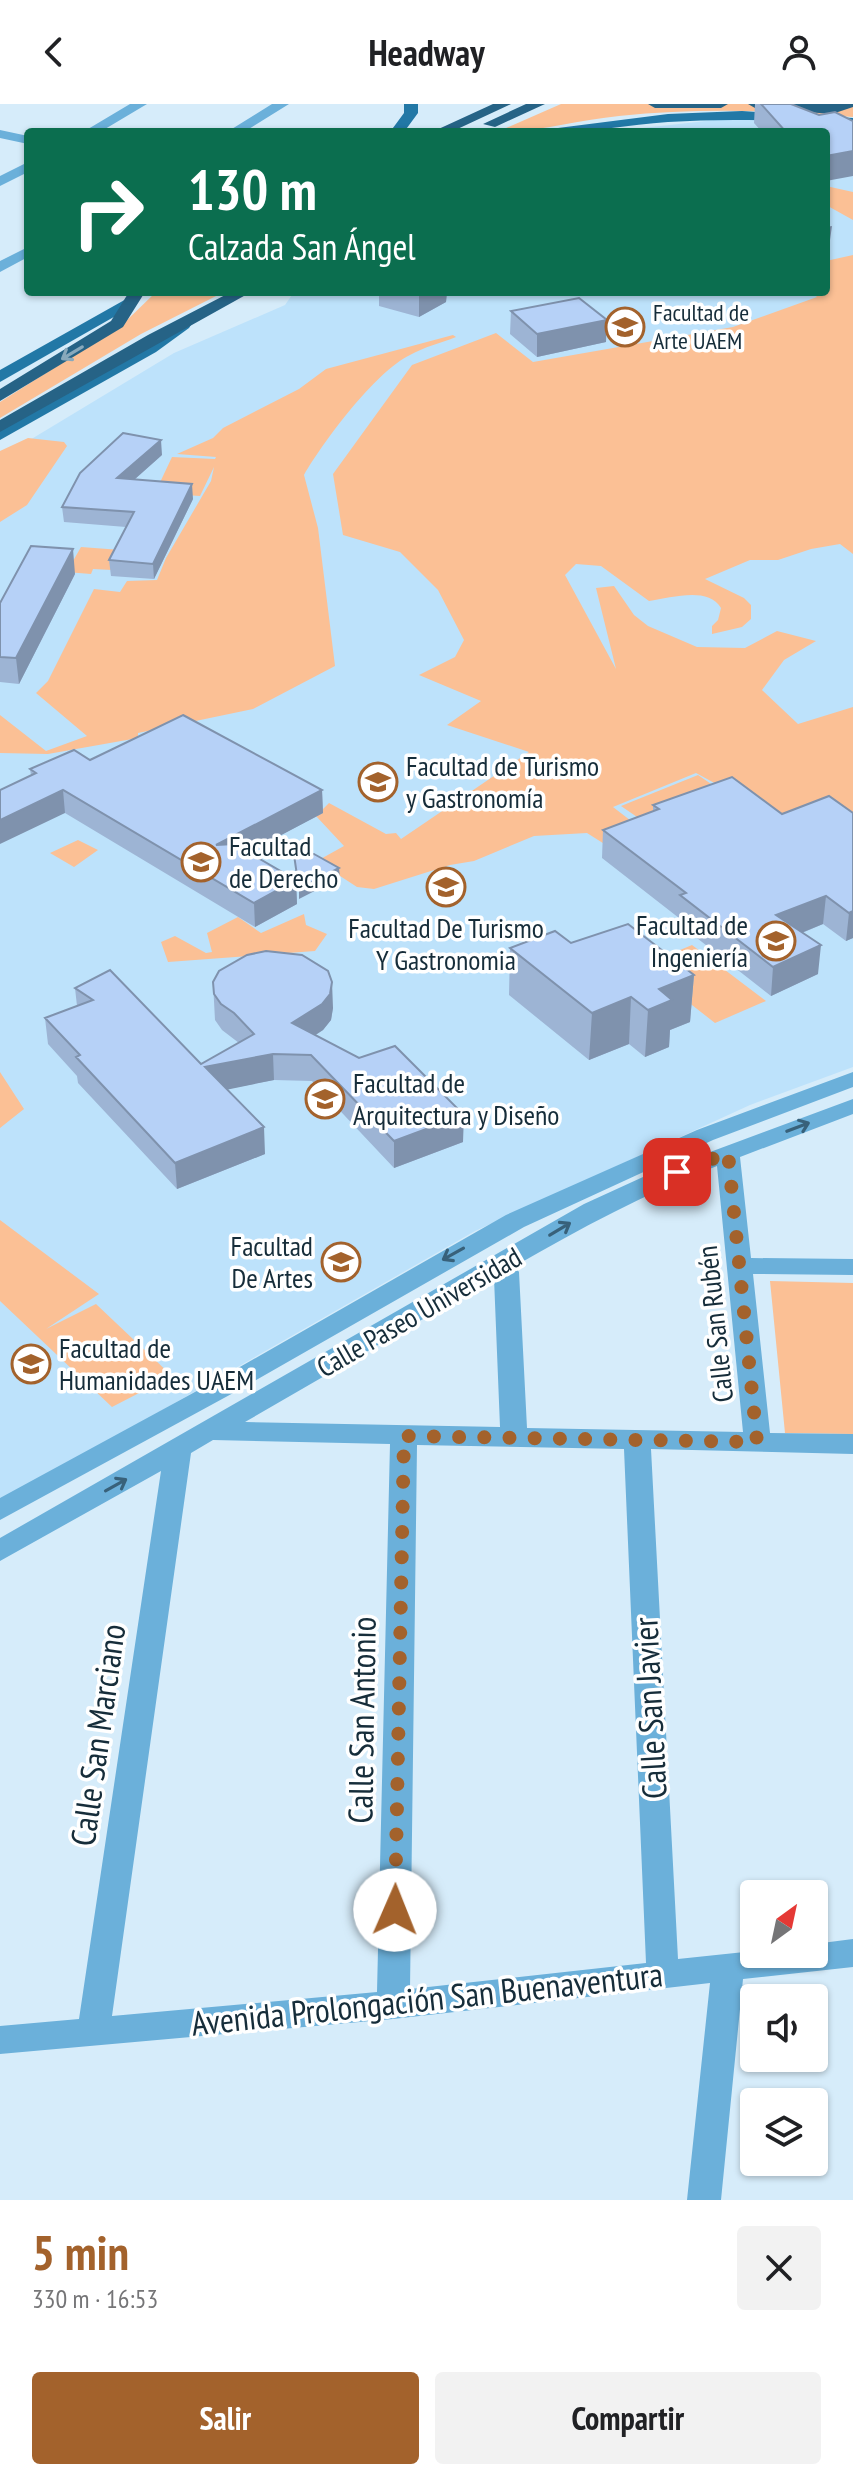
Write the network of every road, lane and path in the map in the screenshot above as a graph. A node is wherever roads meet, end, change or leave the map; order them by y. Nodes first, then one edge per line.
1 (140, 104) edge
2 (282, 104) edge
3 (411, 104) edge
4 (504, 104) edge
5 (538, 104) edge
6 (655, 104) edge
7 (721, 104) edge
8 (755, 104) edge
9 (849, 104) edge
10 (853, 122) edge
11 (97, 128) edge
12 (241, 128) edge
13 (400, 128) edge
14 (448, 128) edge
15 (483, 128) edge
16 (586, 128) edge
17 (0, 134) edge
18 (24, 139) edge
19 (24, 168) edge
20 (0, 182) edge
21 (0, 244) edge
22 (24, 250) edge
23 (24, 253) edge
24 (0, 267) edge
25 (236, 296) edge
26 (133, 297) edge
27 (190, 321) junction
28 (0, 376) edge
29 (0, 396) edge
30 (0, 427) edge
31 (0, 435) edge
32 (853, 1079) edge
33 (853, 1106) edge
34 (728, 1153) junction
35 (740, 1266) junction
36 (853, 1267) edge
37 (506, 1272) dead end
38 (209, 1431) junction
39 (404, 1436) junction
40 (514, 1438) junction
41 (637, 1441) junction
42 (757, 1442) junction
43 (853, 1444) edge
44 (178, 1450) junction
45 (34, 1490) junction
46 (0, 1510) edge
47 (64, 1514) junction
48 (0, 1551) edge
49 (853, 1953) edge
50 (728, 1968) junction
51 (663, 1975) junction
52 (393, 2005) junction
53 (93, 2032) junction
54 (0, 2040) edge
55 (704, 2200) edge

1 - 11 street
2 - 12 street
3 - 13 main road
4 - 14 highway
5 - 15 highway
6 - 7 highway
8 - 9 highway
10 - 16 main road
17 - 18 street
19 - 20 street
21 - 22 street
23 - 24 street
25 - 27 highway
26 - 28 main road
26 -> 29 highway
27 - 30 highway
27 - 31 main road
32 -> 45 street, Calle Paseo Universidad
34 -> 33 street, Calle Paseo Universidad
34 - 35 street, Calle San Rubén
38 -> 34 street, Calle Paseo Universidad
35 - 36 street
35 - 42 street, Calle San Rubén
37 - 40 street
38 - 39 street
38 - 44 street, Calle Paseo Universidad
39 - 40 street
39 - 52 street, Calle San Antonio
40 - 41 street
41 - 42 street
41 - 51 street, Calle San Javier
42 - 43 street
47 -> 44 street, Calle Paseo Universidad
44 - 53 street, Calle San Marciano
45 - 46 street, Calle Paseo Universidad
45 - 47 street
47 - 48 street, Calle Paseo Universidad
49 - 50 street, Avenida Prolongación San Buenaventura
50 - 51 street, Avenida Prolongación San Buenaventura
50 - 55 street
51 - 52 street, Avenida Prolongación San Buenaventura
52 - 53 street, Avenida Prolongación San Buenaventura
53 - 54 street, Avenida Prolongación San Buenaventura

